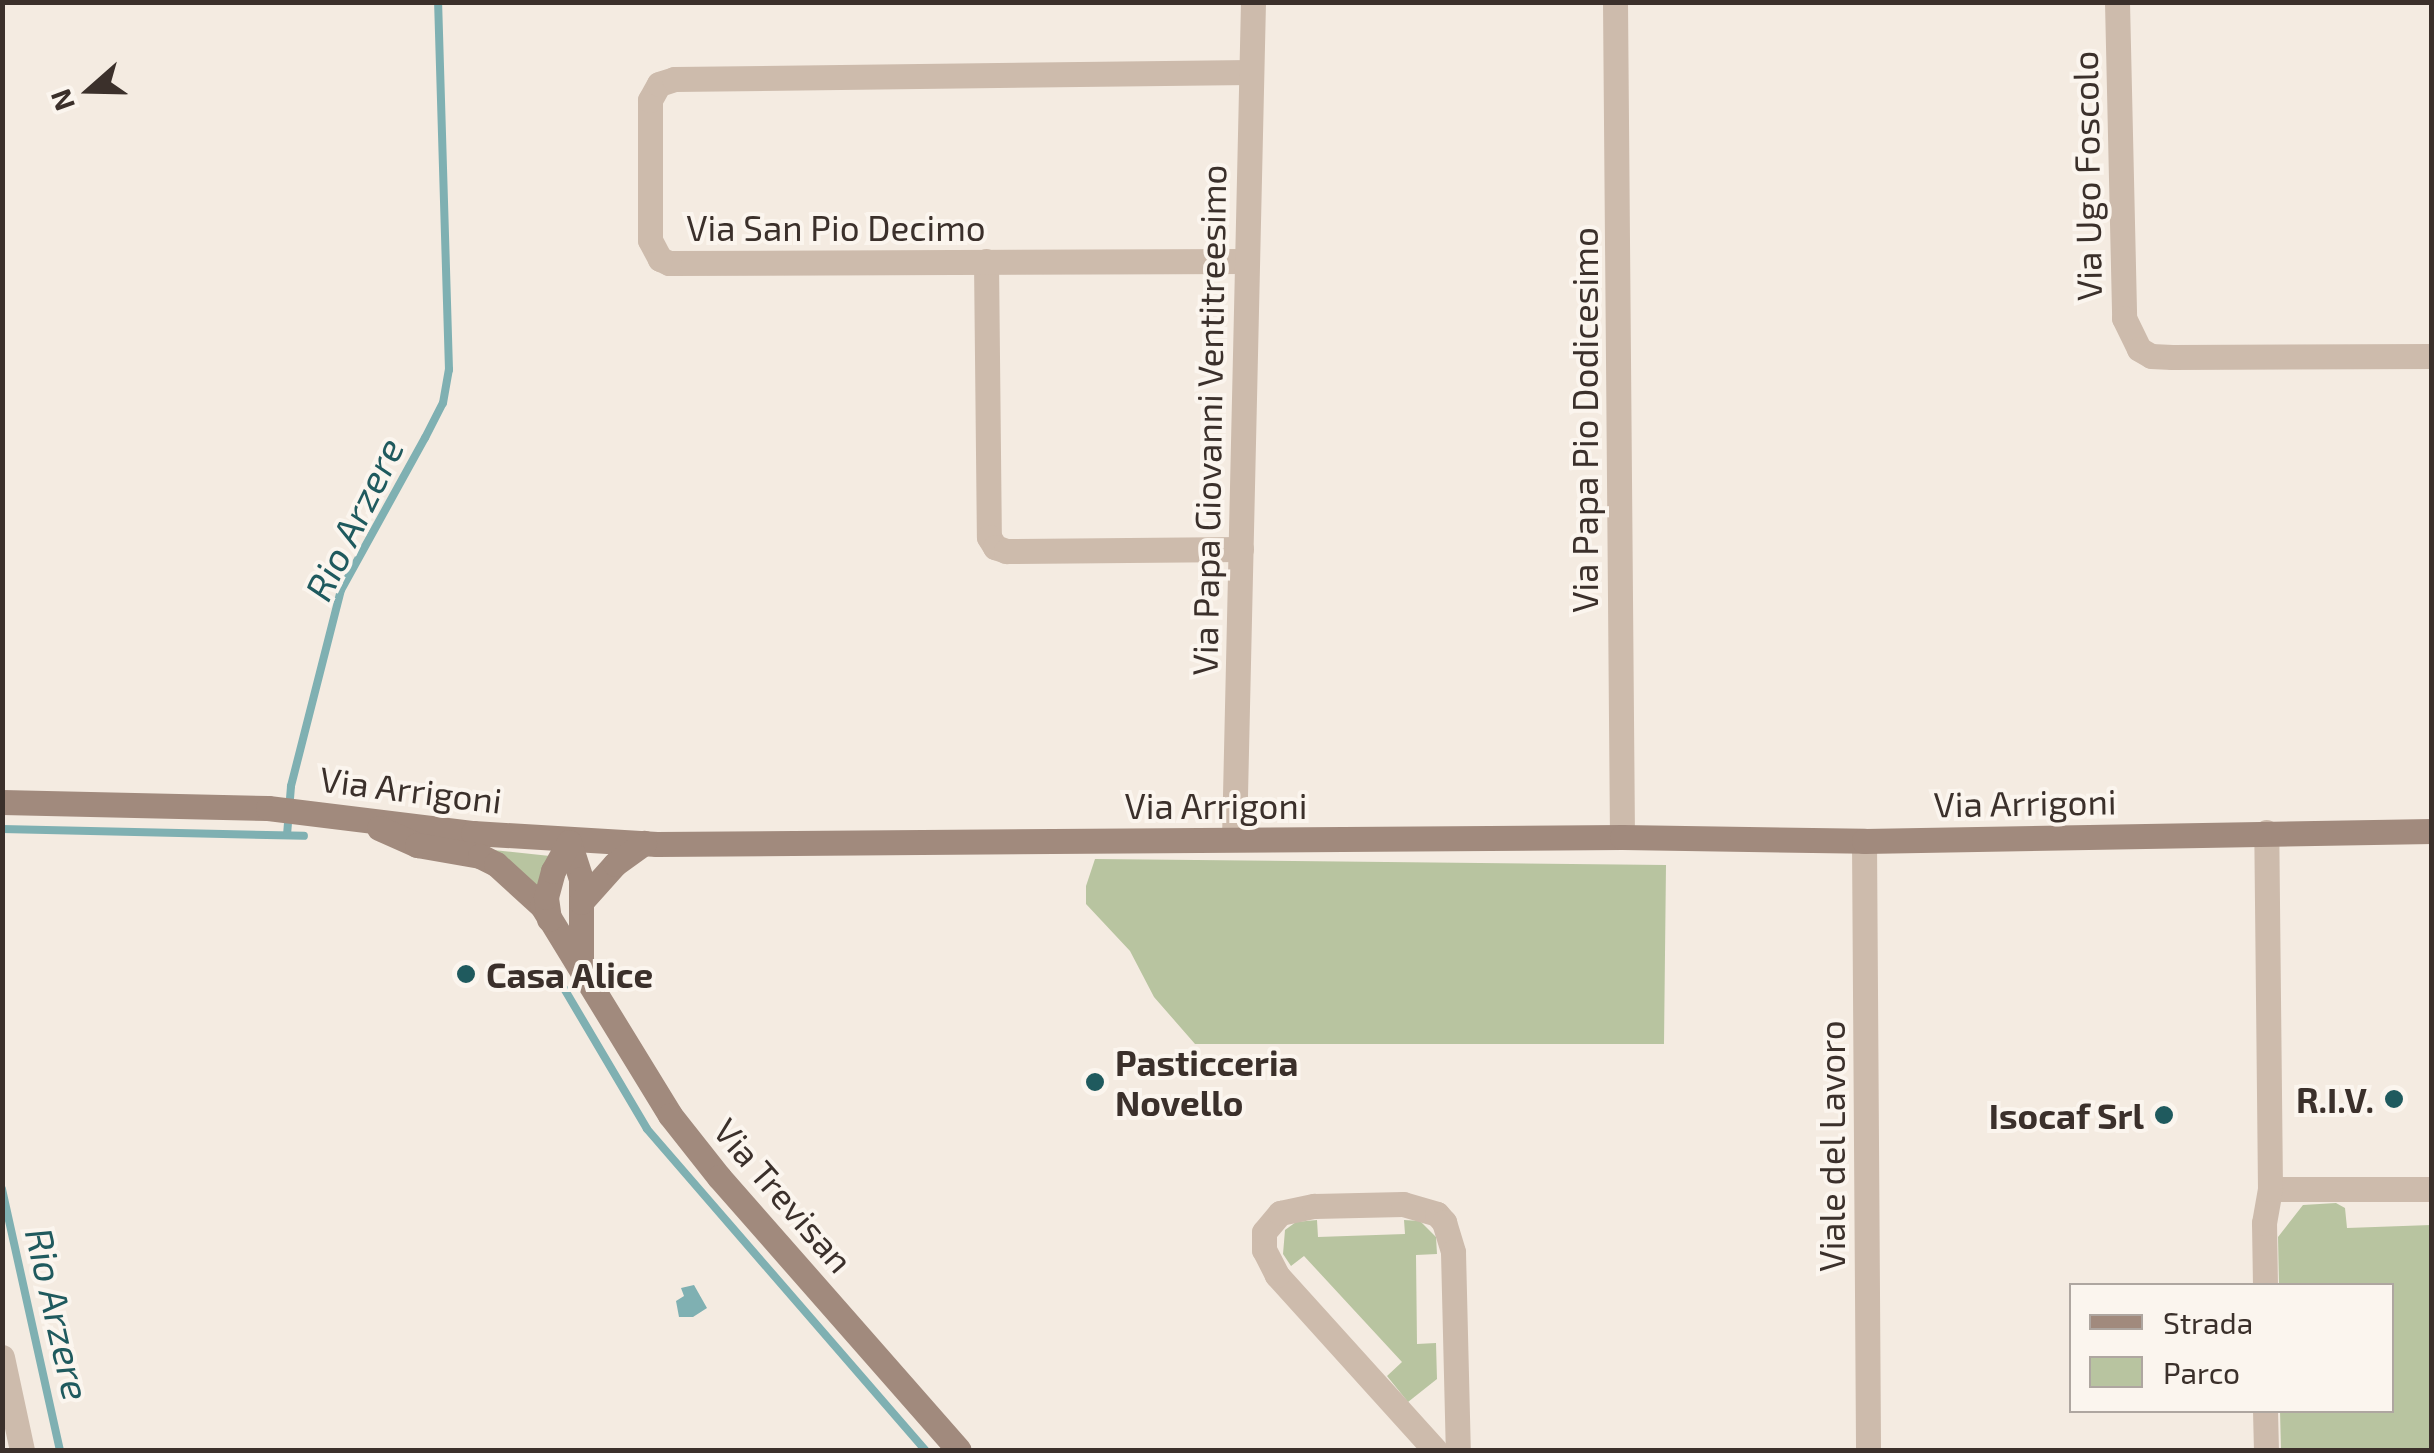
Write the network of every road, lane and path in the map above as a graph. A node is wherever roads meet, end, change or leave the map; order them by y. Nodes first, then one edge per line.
1 (1252, 2) edge
2 (1616, 2) edge
3 (2117, 2) edge
4 (1250, 72) junction
5 (1246, 260) junction
6 (986, 261) junction
7 (2432, 356) edge
8 (1241, 549) junction
9 (2, 802) edge
10 (361, 817) junction
11 (2432, 831) edge
12 (2266, 832) junction
13 (1622, 838) junction
14 (1234, 839) junction
15 (1864, 840) junction
16 (569, 842) junction
17 (644, 843) junction
18 (582, 902) junction
19 (549, 918) junction
20 (581, 967) junction
21 (2270, 1189) junction
22 (2432, 1189) edge
23 (2264, 1283) edge
24 (2, 1357) edge
25 (2266, 1413) edge
26 (22, 1450) edge
27 (960, 1450) edge
28 (1435, 1450) edge
29 (1458, 1450) edge
30 (1868, 1450) edge
31 (2266, 1450) edge

1 - 4 street, Via Papa Giovanni Ventitreesimo
2 - 13 street, Via Papa Pio Dodicesimo
3 - 7 street, Via Ugo Foscolo
4 - 5 street, Via Papa Giovanni Ventitreesimo
4 - 6 street, Via San Pio Decimo
5 - 6 street, Via San Pio Decimo
5 - 8 street, Via Papa Giovanni Ventitreesimo
6 - 8 street
8 - 14 street, Via Papa Giovanni Ventitreesimo
9 - 10 street, Via Arrigoni
10 - 16 street, Via Arrigoni
10 - 19 street, Via Trevisan
11 - 12 street, Via Arrigoni
12 - 15 street, Via Arrigoni
12 - 21 street
13 - 14 street, Via Arrigoni
13 - 15 street, Via Arrigoni
14 - 17 street, Via Arrigoni
15 - 30 street, Viale del Lavoro
16 - 17 street, Via Arrigoni
16 - 18 street, Via Trevisan
16 - 19 street
17 - 18 street
18 - 20 street, Via Trevisan
19 - 20 street, Via Trevisan
20 - 27 street, Via Trevisan
21 - 22 street
21 - 23 street
24 - 26 street
25 - 31 street
28 - 29 street

